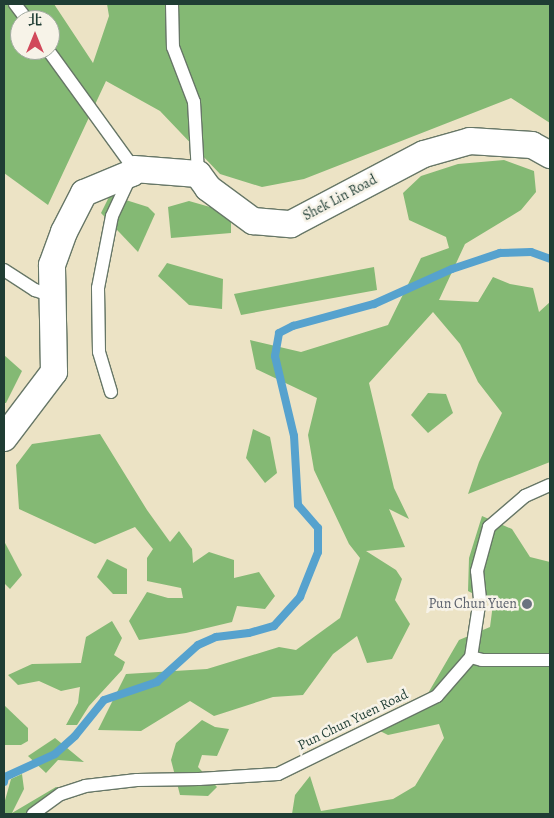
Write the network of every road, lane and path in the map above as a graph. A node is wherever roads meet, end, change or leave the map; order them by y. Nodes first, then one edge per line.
1 (172, 4) edge
2 (55, 60) edge
3 (550, 155) edge
4 (133, 171) junction
5 (198, 174) junction
6 (4, 270) edge
7 (52, 296) junction
8 (112, 392) dead end
9 (4, 438) edge
10 (550, 485) edge
11 (471, 657) junction
12 (550, 660) edge
13 (33, 814) edge

1 - 5 lane
2 - 4 lane
3 - 5 street, Shek Lin Road
4 - 5 street
4 - 7 street
4 - 8 lane
6 - 7 lane
7 - 9 street
10 - 11 lane
11 - 12 lane
11 - 13 lane, Pun Chun Yuen Road

